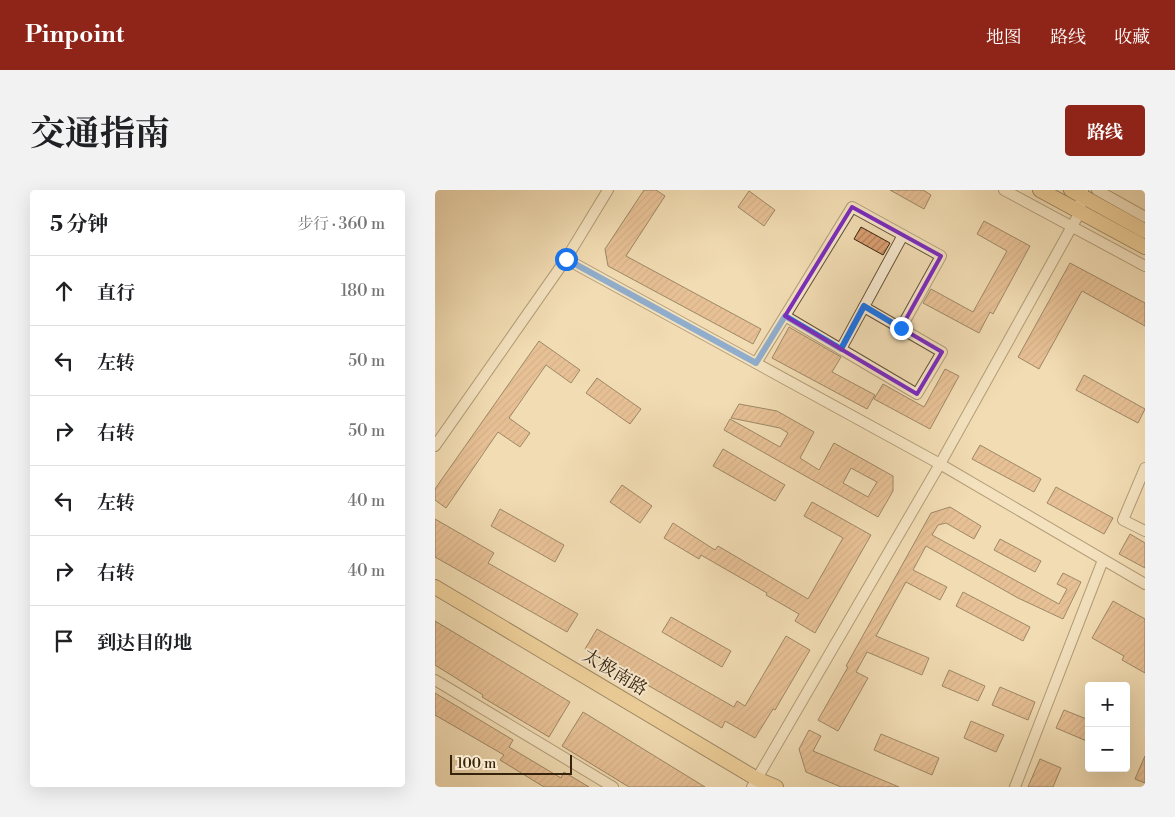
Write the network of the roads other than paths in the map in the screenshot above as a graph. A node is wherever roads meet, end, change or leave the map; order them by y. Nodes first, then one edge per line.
1 (608, 190) edge
2 (1004, 190) edge
3 (1040, 190) edge
4 (1097, 190) edge
5 (1078, 192) edge
6 (1080, 212) junction
7 (1145, 216) edge
8 (1072, 227) junction
9 (1145, 231) edge
10 (903, 235) junction
11 (1145, 247) edge
12 (566, 259) junction
13 (1145, 266) edge
14 (864, 306) junction
15 (785, 316) junction
16 (901, 328) junction
17 (841, 349) junction
18 (756, 363) junction
19 (435, 446) edge
20 (940, 464) junction
21 (1145, 468) edge
22 (1145, 531) edge
23 (1103, 560) junction
24 (1145, 584) edge
25 (435, 587) edge
26 (435, 680) edge
27 (754, 783) edge
28 (613, 787) edge
29 (776, 787) edge
30 (1015, 787) edge

1 - 12 street
2 - 8 street
3 - 6 main road
4 - 7 street
5 - 6 street
5 - 9 main road
6 - 8 street
6 - 11 main road
8 - 13 street
8 - 20 street
10 - 14 street
10 - 15 street
10 - 16 street
12 - 18 street
12 - 19 street
14 - 16 street
14 - 17 street
15 - 17 street
15 - 18 street
16 - 17 street
18 - 20 street
20 - 23 street
20 - 27 street
21 - 22 street
23 - 24 street
23 - 30 street
25 - 27 main road, 太极南路
26 - 28 street
27 - 29 main road, 太极南路

